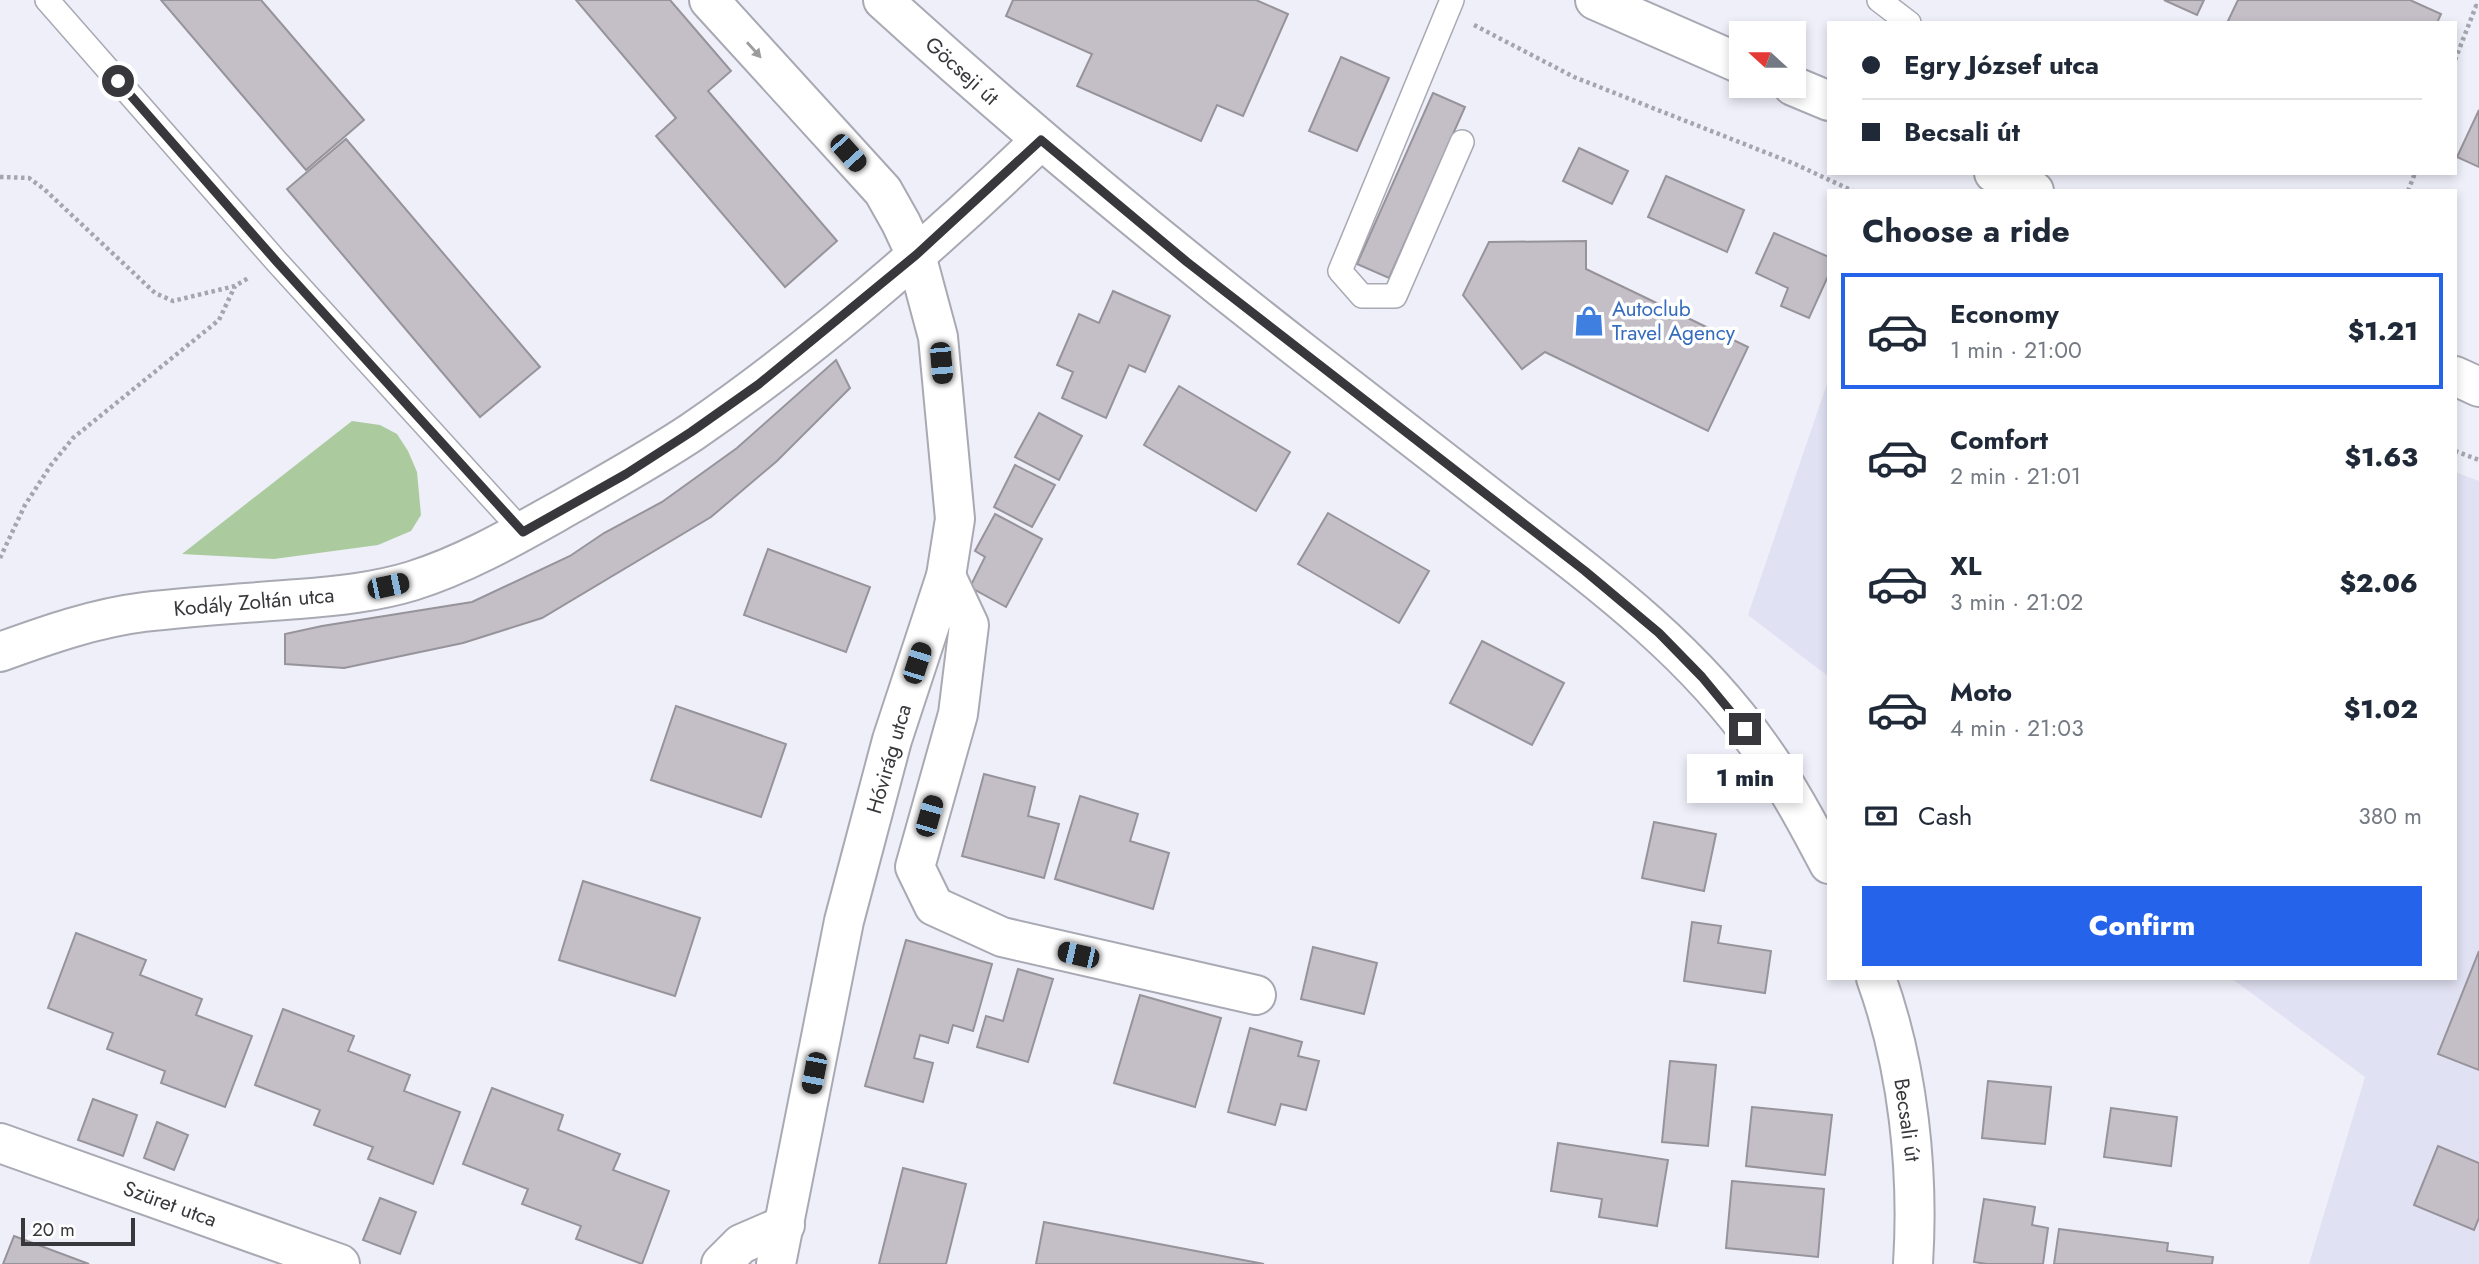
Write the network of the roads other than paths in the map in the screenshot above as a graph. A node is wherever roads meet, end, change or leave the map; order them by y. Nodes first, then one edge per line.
1 (47, 0) edge
2 (709, 0) edge
3 (883, 0) edge
4 (1595, 0) edge
5 (1879, 0) edge
6 (1450, 5) edge
7 (1906, 21) edge
8 (1729, 59) edge
9 (1806, 91) edge
10 (1827, 100) edge
11 (1041, 140) junction
12 (1462, 142) dead end
13 (1998, 175) edge
14 (2030, 189) edge
15 (916, 255) junction
16 (2457, 377) edge
17 (2479, 387) edge
18 (523, 532) junction
19 (946, 576) junction
20 (0, 652) edge
21 (1827, 860) edge
22 (1877, 980) edge
23 (1256, 996) dead end
24 (0, 1143) edge
25 (785, 1225) junction
26 (340, 1264) edge
27 (721, 1264) edge
28 (776, 1264) edge
29 (1913, 1264) edge

1 - 18 lane
2 -> 15 street, Hóvirág utca
3 - 11 street, Göcseji út
4 - 8 street
5 - 7 lane
6 - 12 lane
9 - 10 street
11 - 15 street, Kodály Zoltán utca
11 - 21 street
13 - 14 street
15 - 18 street, Kodály Zoltán utca
15 - 19 street, Hóvirág utca
16 - 17 street
18 - 20 street, Kodály Zoltán utca
19 - 23 street
19 - 25 street, Hóvirág utca
22 - 29 street, Becsali út
24 - 26 street, Szüret utca
25 - 27 street
25 - 28 street, Hóvirág utca

